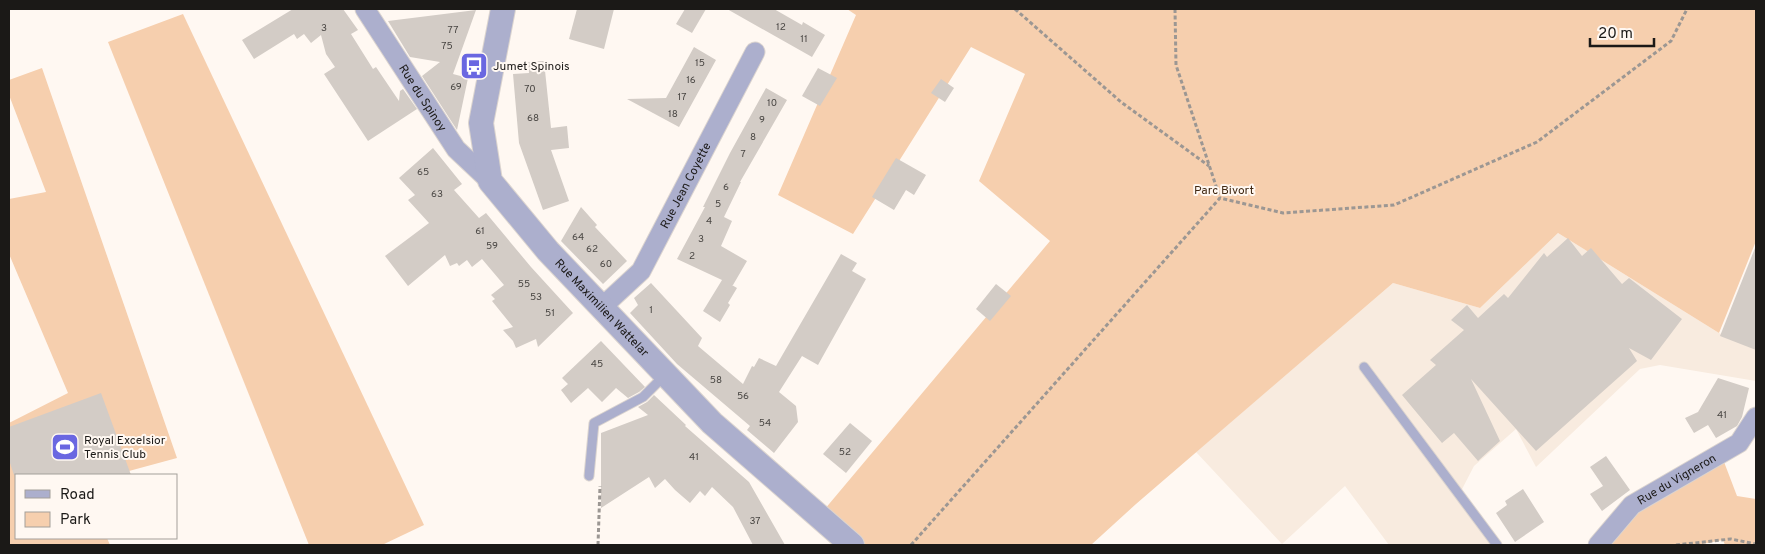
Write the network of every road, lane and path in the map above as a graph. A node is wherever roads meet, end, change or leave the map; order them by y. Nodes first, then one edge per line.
1 (365, 9) edge
2 (503, 9) edge
3 (1015, 9) edge
4 (1176, 9) edge
5 (1687, 9) edge
6 (755, 52) dead end
7 (1210, 166) junction
8 (490, 181) junction
9 (1220, 198) junction
10 (601, 308) junction
11 (1364, 367) dead end
12 (665, 374) junction
13 (1756, 417) edge
14 (589, 476) joint
15 (1756, 544) edge
16 (598, 545) edge
17 (852, 545) edge
18 (911, 545) edge
19 (1496, 545) edge
20 (1598, 545) edge
21 (1676, 545) edge

1 - 8 street, Rue du Spinoy
2 - 8 street
3 - 7 path
4 - 7 path
5 - 9 path
6 - 10 street, Rue Jean Coyette
7 - 9 path
8 - 10 street, Rue Maximilien Wattelar
9 - 18 path
10 - 12 street, Rue Maximilien Wattelar
11 - 19 lane
12 - 14 lane
12 - 17 street, Rue Maximilien Wattelar
13 - 20 street, Rue du Vigneron
14 - 16 path
15 - 21 path

